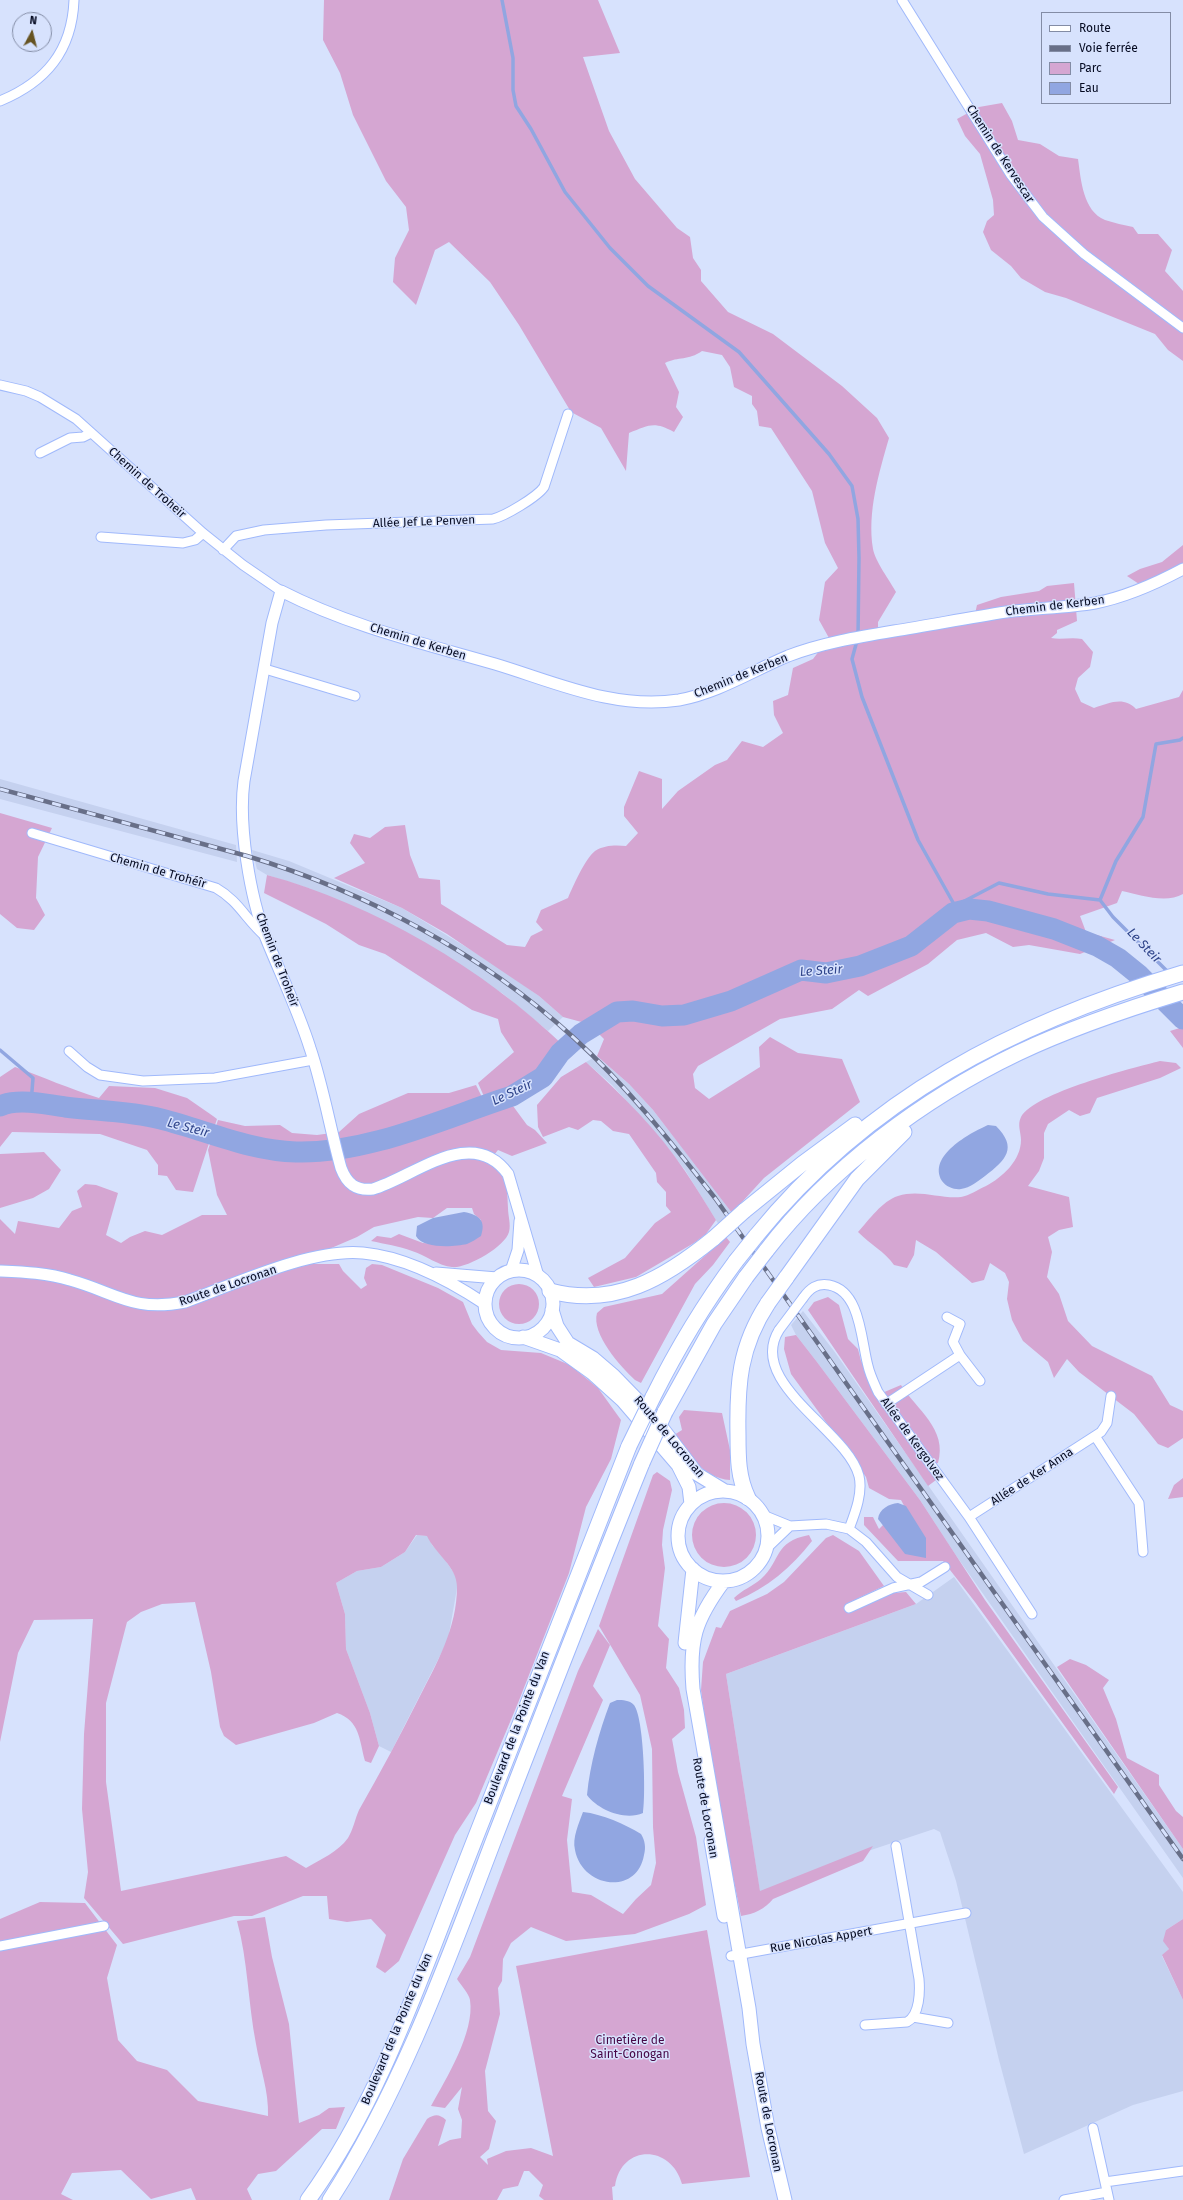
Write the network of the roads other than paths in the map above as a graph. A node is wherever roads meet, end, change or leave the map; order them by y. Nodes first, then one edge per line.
1 (74, 0) edge
2 (902, 0) edge
3 (0, 101) edge
4 (1183, 328) edge
5 (0, 385) edge
6 (568, 414) dead end
7 (91, 433) junction
8 (40, 453) dead end
9 (203, 533) junction
10 (101, 537) dead end
11 (223, 550) junction
12 (1183, 569) edge
13 (281, 591) junction
14 (264, 668) junction
15 (356, 696) dead end
16 (32, 833) dead end
17 (266, 937) junction
18 (1183, 973) edge
19 (1183, 992) edge
20 (69, 1051) dead end
21 (971, 1057) junction
22 (313, 1060) junction
23 (956, 1087) junction
24 (520, 1214) junction
25 (0, 1271) edge
26 (510, 1271) junction
27 (433, 1273) junction
28 (538, 1276) junction
29 (497, 1278) junction
30 (550, 1291) junction
31 (485, 1304) junction
32 (552, 1310) junction
33 (947, 1317) dead end
34 (523, 1337) junction
35 (960, 1355) junction
36 (980, 1381) dead end
37 (1110, 1396) dead end
38 (886, 1404) junction
39 (1095, 1436) junction
40 (725, 1491) junction
41 (748, 1498) junction
42 (691, 1504) junction
43 (763, 1515) junction
44 (969, 1517) junction
45 (790, 1526) junction
46 (849, 1529) junction
47 (766, 1548) junction
48 (1144, 1552) dead end
49 (945, 1567) dead end
50 (692, 1569) junction
51 (724, 1581) junction
52 (908, 1584) junction
53 (928, 1595) dead end
54 (849, 1608) dead end
55 (1032, 1614) dead end
56 (896, 1846) dead end
57 (966, 1913) dead end
58 (910, 1924) junction
59 (104, 1926) dead end
60 (0, 1946) edge
61 (735, 1956) junction
62 (913, 2017) junction
63 (948, 2023) dead end
64 (865, 2025) dead end
65 (1093, 2128) dead end
66 (1183, 2171) edge
67 (1105, 2182) junction
68 (1108, 2196) edge
69 (308, 2200) edge
70 (330, 2200) edge
71 (784, 2200) edge
72 (1064, 2200) edge

1 - 3 street
2 - 4 street, Chemin de Kervescar
5 - 7 street, Chemin de Troheïr
6 - 11 street, Allée Jef Le Penven
7 - 8 street
7 - 9 street, Chemin de Troheïr
9 - 10 street
9 - 11 street, Chemin de Troheïr
11 - 13 street, Chemin de Troheïr
12 - 13 street, Chemin de Kerben
13 - 14 street, Chemin de Troheïr
14 - 15 street
14 - 17 street, Chemin de Troheïr
16 - 17 street, Chemin de Trohéîr
17 - 22 street, Chemin de Troheïr
18 - 21 highway
19 - 23 highway
20 - 22 street
21 - 30 highway, bridge
21 - 69 highway, Boulevard de la Pointe du Van, bridge
22 - 24 street, Chemin de Troheïr
23 - 41 highway, bridge
23 - 70 highway, Boulevard de la Pointe du Van, bridge
24 - 26 street, Chemin de Troheïr
24 - 28 street, Chemin de Troheïr
25 - 27 street, Route de Locronan
26 - 28 main road
26 - 29 main road
27 - 29 street, Route de Locronan
27 - 31 street, Route de Locronan
28 - 30 main road
29 - 31 main road
30 - 32 main road
31 - 34 main road
32 - 34 main road
32 - 40 main road, Route de Locronan
33 - 35 street
34 - 42 main road, Route de Locronan
35 - 36 street
35 - 38 street
37 - 39 street, Allée de Ker Anna
38 - 44 street, Allée de Kergolvez
38 - 46 street, Allée de Kergolvez, bridge
39 - 44 street, Allée de Ker Anna
39 - 48 street
40 - 41 main road
40 - 42 main road
41 - 43 main road
42 - 50 main road
43 - 45 street
43 - 47 main road
44 - 55 street, Allée de Kergolvez
45 - 46 street
45 - 47 street
46 - 52 street
47 - 51 main road
49 - 52 street
50 - 51 main road
50 - 61 main road, Route de Locronan
51 - 61 main road, Route de Locronan
52 - 53 street
52 - 54 street
56 - 58 street
57 - 58 street, Rue Nicolas Appert
58 - 61 street, Rue Nicolas Appert
58 - 62 street
59 - 60 street
61 - 71 main road, Route de Locronan
62 - 63 street
62 - 64 street
65 - 67 street
66 - 67 street
67 - 68 street
68 - 72 street

